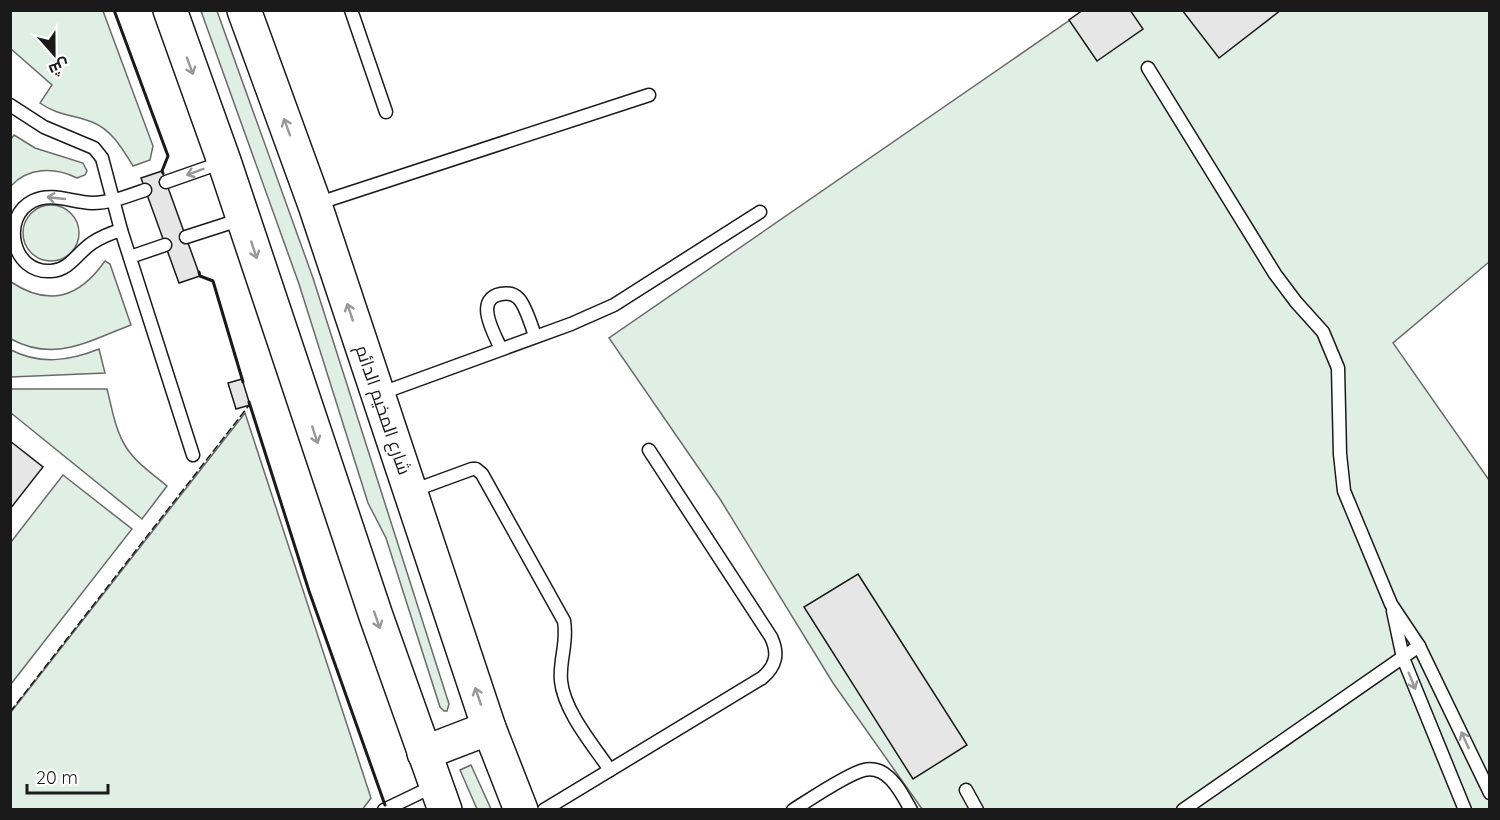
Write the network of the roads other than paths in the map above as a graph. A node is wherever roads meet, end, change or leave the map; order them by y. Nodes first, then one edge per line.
1 (170, 10) edge
2 (244, 10) edge
3 (351, 10) edge
4 (1148, 68) dead end
5 (649, 95) dead end
6 (10, 105) edge
7 (386, 112) dead end
8 (224, 161) junction
9 (166, 183) dead end
10 (145, 190) dead end
11 (114, 201) junction
12 (315, 205) junction
13 (760, 212) dead end
14 (243, 219) junction
15 (121, 230) junction
16 (186, 237) dead end
17 (165, 245) dead end
18 (130, 257) junction
19 (535, 336) junction
20 (501, 349) junction
21 (378, 395) junction
22 (649, 450) dead end
23 (193, 455) dead end
24 (411, 491) junction
25 (1391, 604) junction
26 (1419, 646) junction
27 (1403, 658) junction
28 (489, 728) junction
29 (424, 753) junction
30 (610, 770) junction
31 (966, 790) dead end
32 (1490, 793) edge
33 (440, 798) edge
34 (384, 810) edge
35 (521, 810) edge
36 (544, 810) edge
37 (793, 810) edge
38 (911, 810) edge
39 (977, 810) edge
40 (1183, 810) edge
41 (1465, 810) edge

1 -> 8 main road
12 -> 2 main road, شارع المخيم الدائم
3 - 7 lane
4 - 25 lane
5 - 12 lane
6 - 11 lane
8 -> 9 lane
8 - 14 main road
10 - 11 lane
11 - 15 lane
11 -> 15 lane
21 -> 12 main road, شارع المخيم الدائم
13 - 19 lane
14 - 16 lane
14 -> 29 main road
15 - 18 lane
17 - 18 lane
18 - 23 lane
19 - 20 lane
19 - 20 lane
20 - 21 lane
21 - 24 main road, شارع المخيم الدائم
22 - 30 lane
28 -> 24 main road, شارع المخيم الدائم
24 - 30 lane
25 - 26 lane
25 - 27 lane
26 - 27 lane
32 -> 26 lane
27 - 40 lane
27 -> 41 lane
28 - 29 main road
28 - 35 main road, شارع المخيم الدائم
29 - 33 main road
30 - 36 lane
31 - 39 lane
33 - 34 lane
37 - 38 lane

